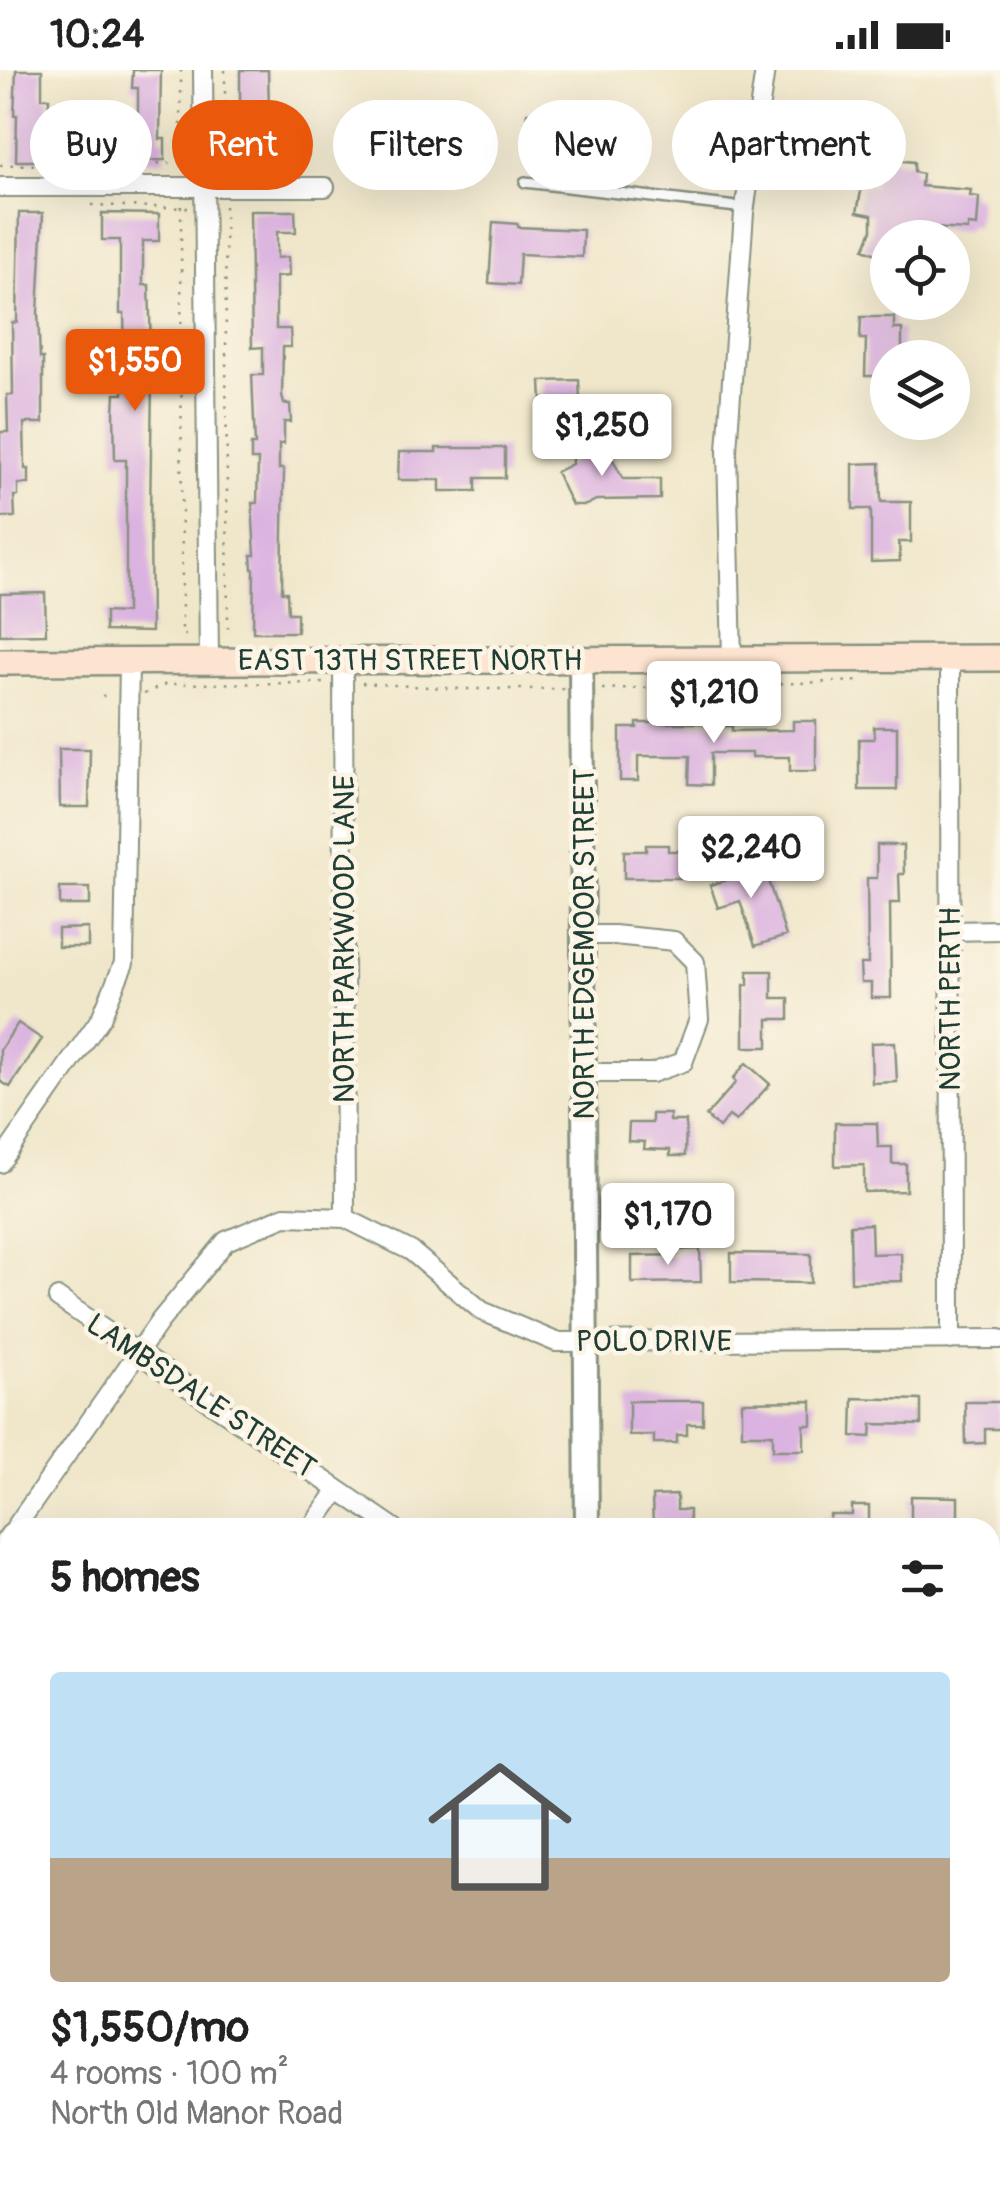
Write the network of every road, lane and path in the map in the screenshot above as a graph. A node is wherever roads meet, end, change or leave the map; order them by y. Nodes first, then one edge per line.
1 (181, 70) edge
2 (203, 70) edge
3 (225, 70) edge
4 (765, 70) edge
5 (181, 100) edge
6 (203, 100) edge
7 (225, 100) edge
8 (172, 163) edge
9 (0, 165) edge
10 (0, 187) edge
11 (313, 187) edge
12 (324, 187) dead end
13 (172, 188) edge
14 (181, 190) edge
15 (204, 190) edge
16 (226, 190) edge
17 (593, 190) edge
18 (76, 205) dead end
19 (745, 208) junction
20 (226, 209) dead end
21 (950, 658) junction
22 (1000, 658) edge
23 (732, 659) junction
24 (581, 660) junction
25 (209, 661) junction
26 (0, 662) edge
27 (130, 662) junction
28 (343, 672) junction
29 (870, 680) dead end
30 (582, 690) junction
31 (129, 695) junction
32 (102, 696) dead end
33 (950, 930) junction
34 (1000, 930) edge
35 (584, 936) junction
36 (584, 1073) junction
37 (0, 1163) edge
38 (344, 1218) junction
39 (58, 1298) dead end
40 (951, 1340) junction
41 (1000, 1340) edge
42 (585, 1342) junction
43 (138, 1353) junction
44 (338, 1490) junction
45 (22, 1518) edge
46 (317, 1518) edge
47 (379, 1518) edge
48 (587, 1518) edge

1 - 5 path
2 - 6 street
3 - 7 path
4 - 19 street
8 - 9 path
10 - 13 street
11 - 12 street
14 - 18 path
15 - 25 street
16 - 20 path
17 - 19 lane
19 - 23 street
21 - 22 main road, EAST 13TH STREET NORTH
21 - 23 main road, EAST 13TH STREET NORTH
21 - 33 street, NORTH PERTH
23 - 24 main road, EAST 13TH STREET NORTH
24 - 28 main road, EAST 13TH STREET NORTH
24 - 30 street, NORTH EDGEMOOR STREET
25 - 27 main road, EAST 13TH STREET NORTH
25 - 28 main road, EAST 13TH STREET NORTH
26 - 27 main road, EAST 13TH STREET NORTH
27 - 31 street
28 - 30 path
28 - 31 path
28 - 38 street, NORTH PARKWOOD LANE
29 - 30 path
30 - 35 street, NORTH EDGEMOOR STREET
31 - 32 path
31 - 37 street
33 - 34 street
33 - 40 street, NORTH PERTH
35 - 36 street, NORTH EDGEMOOR STREET
35 - 36 street
36 - 42 street, NORTH EDGEMOOR STREET
38 - 42 street, POLO DRIVE
38 - 43 street
39 - 43 street, LAMBSDALE STREET
40 - 41 street, POLO DRIVE
40 - 42 street, POLO DRIVE
42 - 48 street, NORTH EDGEMOOR STREET
43 - 44 street, LAMBSDALE STREET
43 - 45 street
44 - 46 street
44 - 47 street, LAMBSDALE STREET

